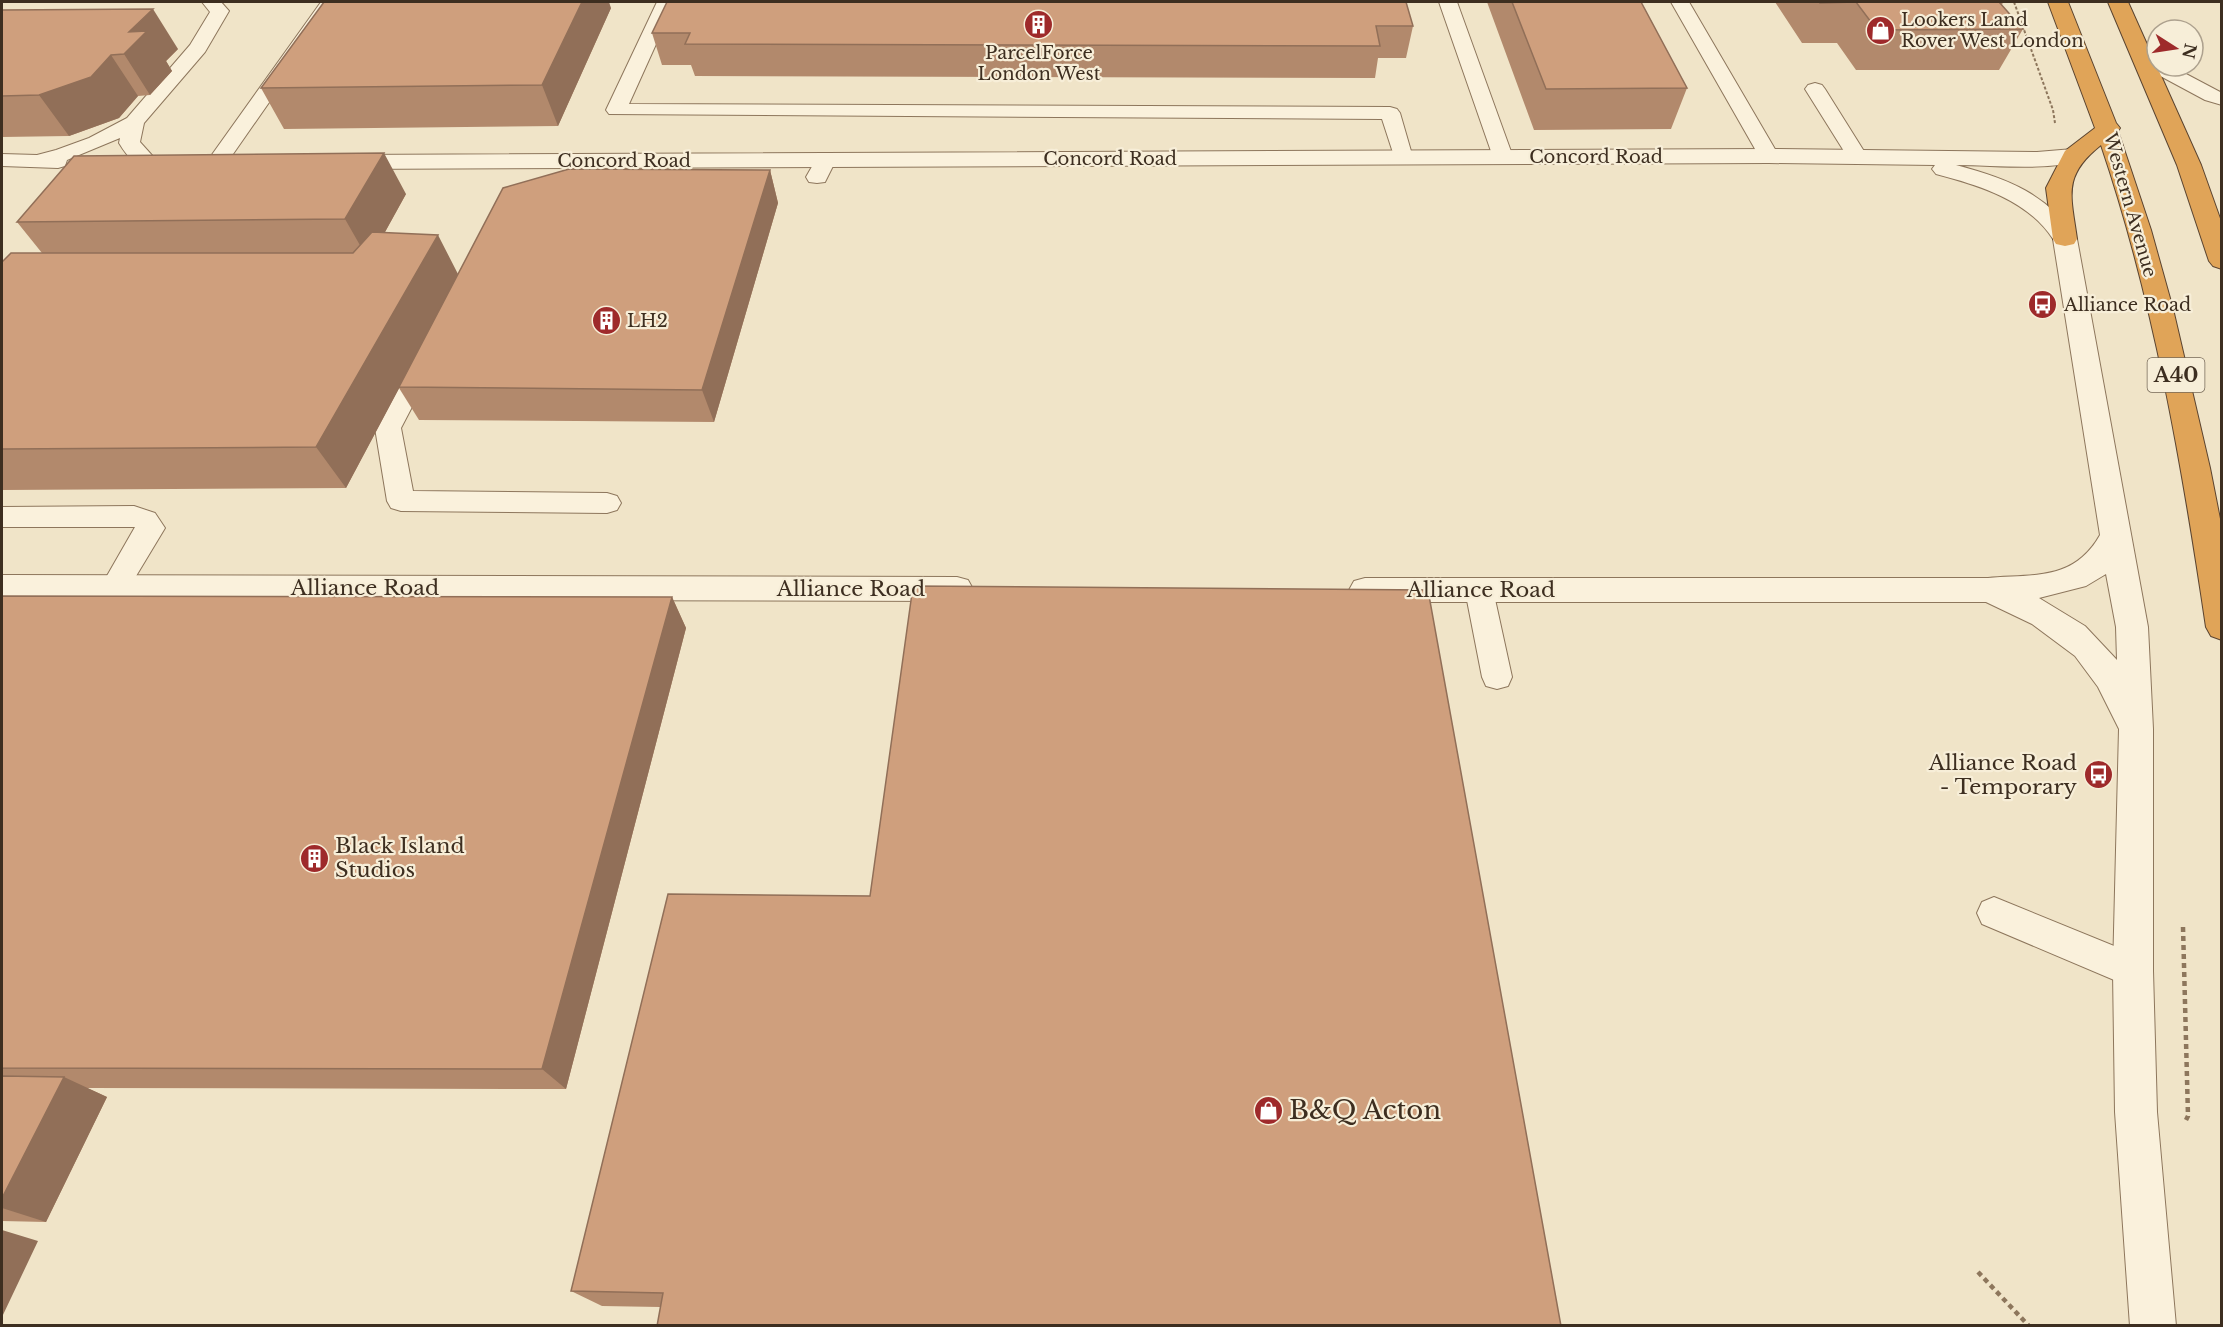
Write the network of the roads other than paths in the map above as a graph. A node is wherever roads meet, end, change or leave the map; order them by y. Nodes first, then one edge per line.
1 (211, 2) edge
2 (330, 2) edge
3 (666, 2) edge
4 (1448, 2) edge
5 (1680, 2) edge
6 (2058, 2) edge
7 (2118, 2) edge
8 (2145, 60) edge
9 (2153, 78) edge
10 (2178, 78) edge
11 (1815, 89) dead end
12 (2222, 99) edge
13 (134, 122) junction
14 (2109, 128) junction
15 (1769, 156) junction
16 (1857, 156) junction
17 (1895, 156) junction
18 (2073, 156) junction
19 (1503, 157) junction
20 (1402, 158) junction
21 (2, 160) edge
22 (38, 161) junction
23 (600, 161) junction
24 (147, 162) junction
25 (325, 162) edge
26 (171, 163) edge
27 (194, 163) edge
28 (217, 163) junction
29 (241, 163) edge
30 (547, 187) edge
31 (2065, 239) junction
32 (2221, 258) edge
33 (433, 344) edge
34 (607, 503) dead end
35 (2, 517) edge
36 (2115, 536) junction
37 (2, 588) edge
38 (114, 588) junction
39 (988, 589) edge
40 (1335, 590) edge
41 (1479, 590) junction
42 (1988, 590) junction
43 (2222, 627) edge
44 (1497, 677) dead end
45 (2136, 729) junction
46 (1994, 913) dead end
47 (2133, 971) junction
48 (2154, 1326) edge

1 - 13 lane
2 - 28 lane
3 - 20 lane
4 - 19 lane
5 - 15 lane
6 - 14 highway, Western Avenue / A40
7 - 8 highway
9 - 32 highway
10 - 12 lane
11 - 16 lane
13 - 22 lane
13 - 24 lane
14 - 18 highway
14 - 43 highway, Western Avenue / A40
15 - 16 street, Concord Road
15 - 19 street, Concord Road
16 - 17 street, Concord Road
17 - 18 street, Concord Road
17 - 31 street
18 - 31 highway
19 - 20 street, Concord Road
20 - 23 street, Concord Road
21 - 22 lane
22 - 24 lane
23 - 25 street, Concord Road
23 - 30 lane
24 - 26 street
27 - 28 street
28 - 29 street
31 - 36 street
33 - 34 lane
35 - 38 lane
36 - 42 street, Alliance Road
36 - 45 street
37 - 38 street, Alliance Road
38 - 39 street, Alliance Road
40 - 41 street, Alliance Road
41 - 42 street, Alliance Road
41 - 44 lane
42 - 45 street, Alliance Road
45 - 47 street
46 - 47 lane
47 - 48 street

